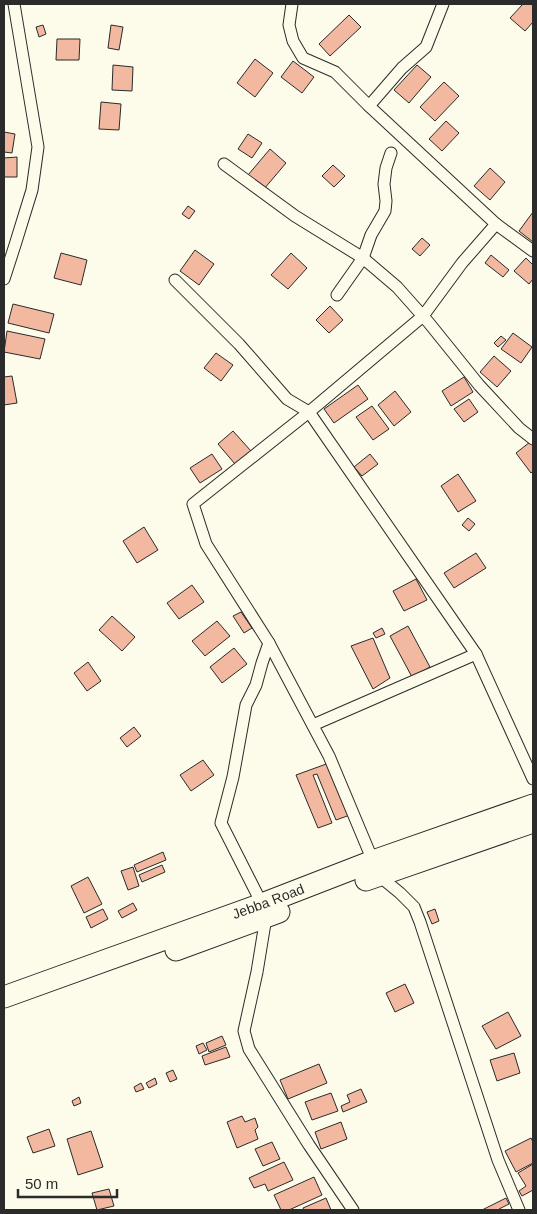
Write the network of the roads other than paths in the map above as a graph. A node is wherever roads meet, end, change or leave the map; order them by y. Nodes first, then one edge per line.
1 (14, 4) edge
2 (292, 4) edge
3 (443, 4) edge
4 (369, 106) junction
5 (392, 153) dead end
6 (224, 164) dead end
7 (496, 224) junction
8 (533, 251) edge
9 (363, 258) junction
10 (4, 279) edge
11 (175, 280) dead end
12 (338, 295) dead end
13 (423, 316) junction
14 (309, 412) junction
15 (533, 439) edge
16 (269, 643) junction
17 (476, 654) junction
18 (312, 725) junction
19 (533, 779) edge
20 (533, 805) edge
21 (533, 822) edge
22 (376, 868) junction
23 (264, 910) junction
24 (4, 997) edge
25 (4, 1010) edge
26 (353, 1210) edge
27 (519, 1210) edge

1 - 10 street
2 - 4 street
3 - 4 street
4 - 7 street
5 - 9 street
6 - 9 street
7 - 8 street
7 - 13 street
9 - 12 street
9 - 13 street
11 - 14 street
13 - 14 street
13 - 15 street
14 - 16 street
14 - 17 street
16 - 18 street
16 - 23 street
17 - 18 street
17 - 19 street
18 - 22 street
20 - 22 highway, Jebba Road
21 - 22 highway, Jebba Road
22 - 23 highway, Jebba Road
22 - 27 street
23 - 24 highway, Jebba Road
23 - 25 highway, Jebba Road
23 - 26 street

